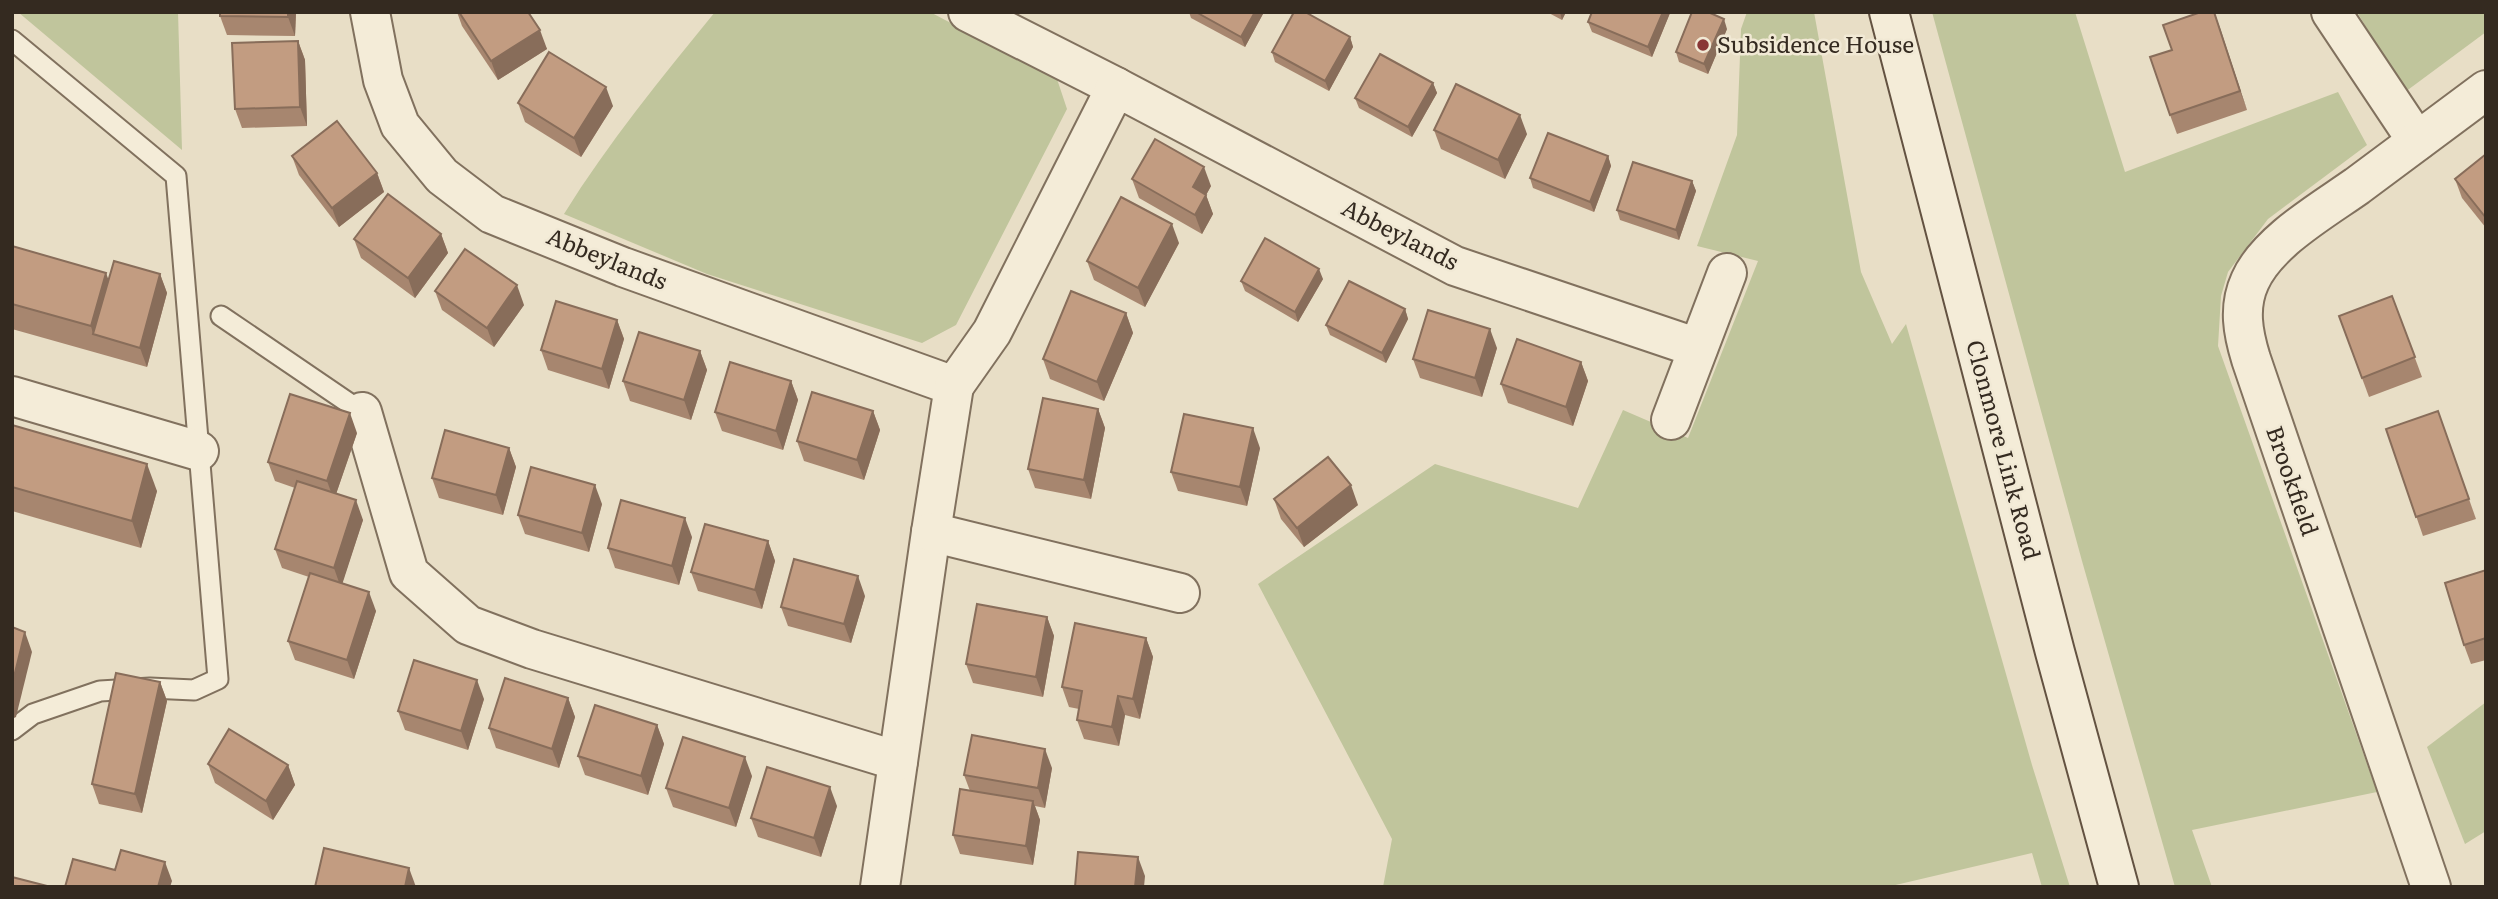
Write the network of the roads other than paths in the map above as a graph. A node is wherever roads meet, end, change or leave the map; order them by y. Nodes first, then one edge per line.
1 (370, 12) edge
2 (968, 12) edge
3 (1889, 12) edge
4 (2331, 12) edge
5 (12, 40) edge
6 (1116, 88) junction
7 (2486, 90) edge
8 (2417, 141) junction
9 (1727, 273) dead end
10 (221, 316) dead end
11 (1698, 348) junction
12 (954, 386) junction
13 (12, 396) edge
14 (362, 412) joint
15 (1671, 420) dead end
16 (198, 452) junction
17 (931, 532) junction
18 (1180, 593) dead end
19 (12, 730) edge
20 (898, 761) junction
21 (880, 887) edge
22 (2119, 887) edge
23 (2431, 887) edge

1 - 12 street, Abbeylands
2 - 6 street, Abbeylands
3 - 22 street, Clonmore Link Road
4 - 8 street
5 - 16 lane
6 - 11 street, Abbeylands
6 - 12 street
7 - 8 street, Brookfield
8 - 23 street, Brookfield
9 - 11 street
10 - 14 lane
11 - 15 street
12 - 17 street
13 - 16 street
14 - 20 street
16 - 19 lane
17 - 18 street
17 - 20 street
20 - 21 street

